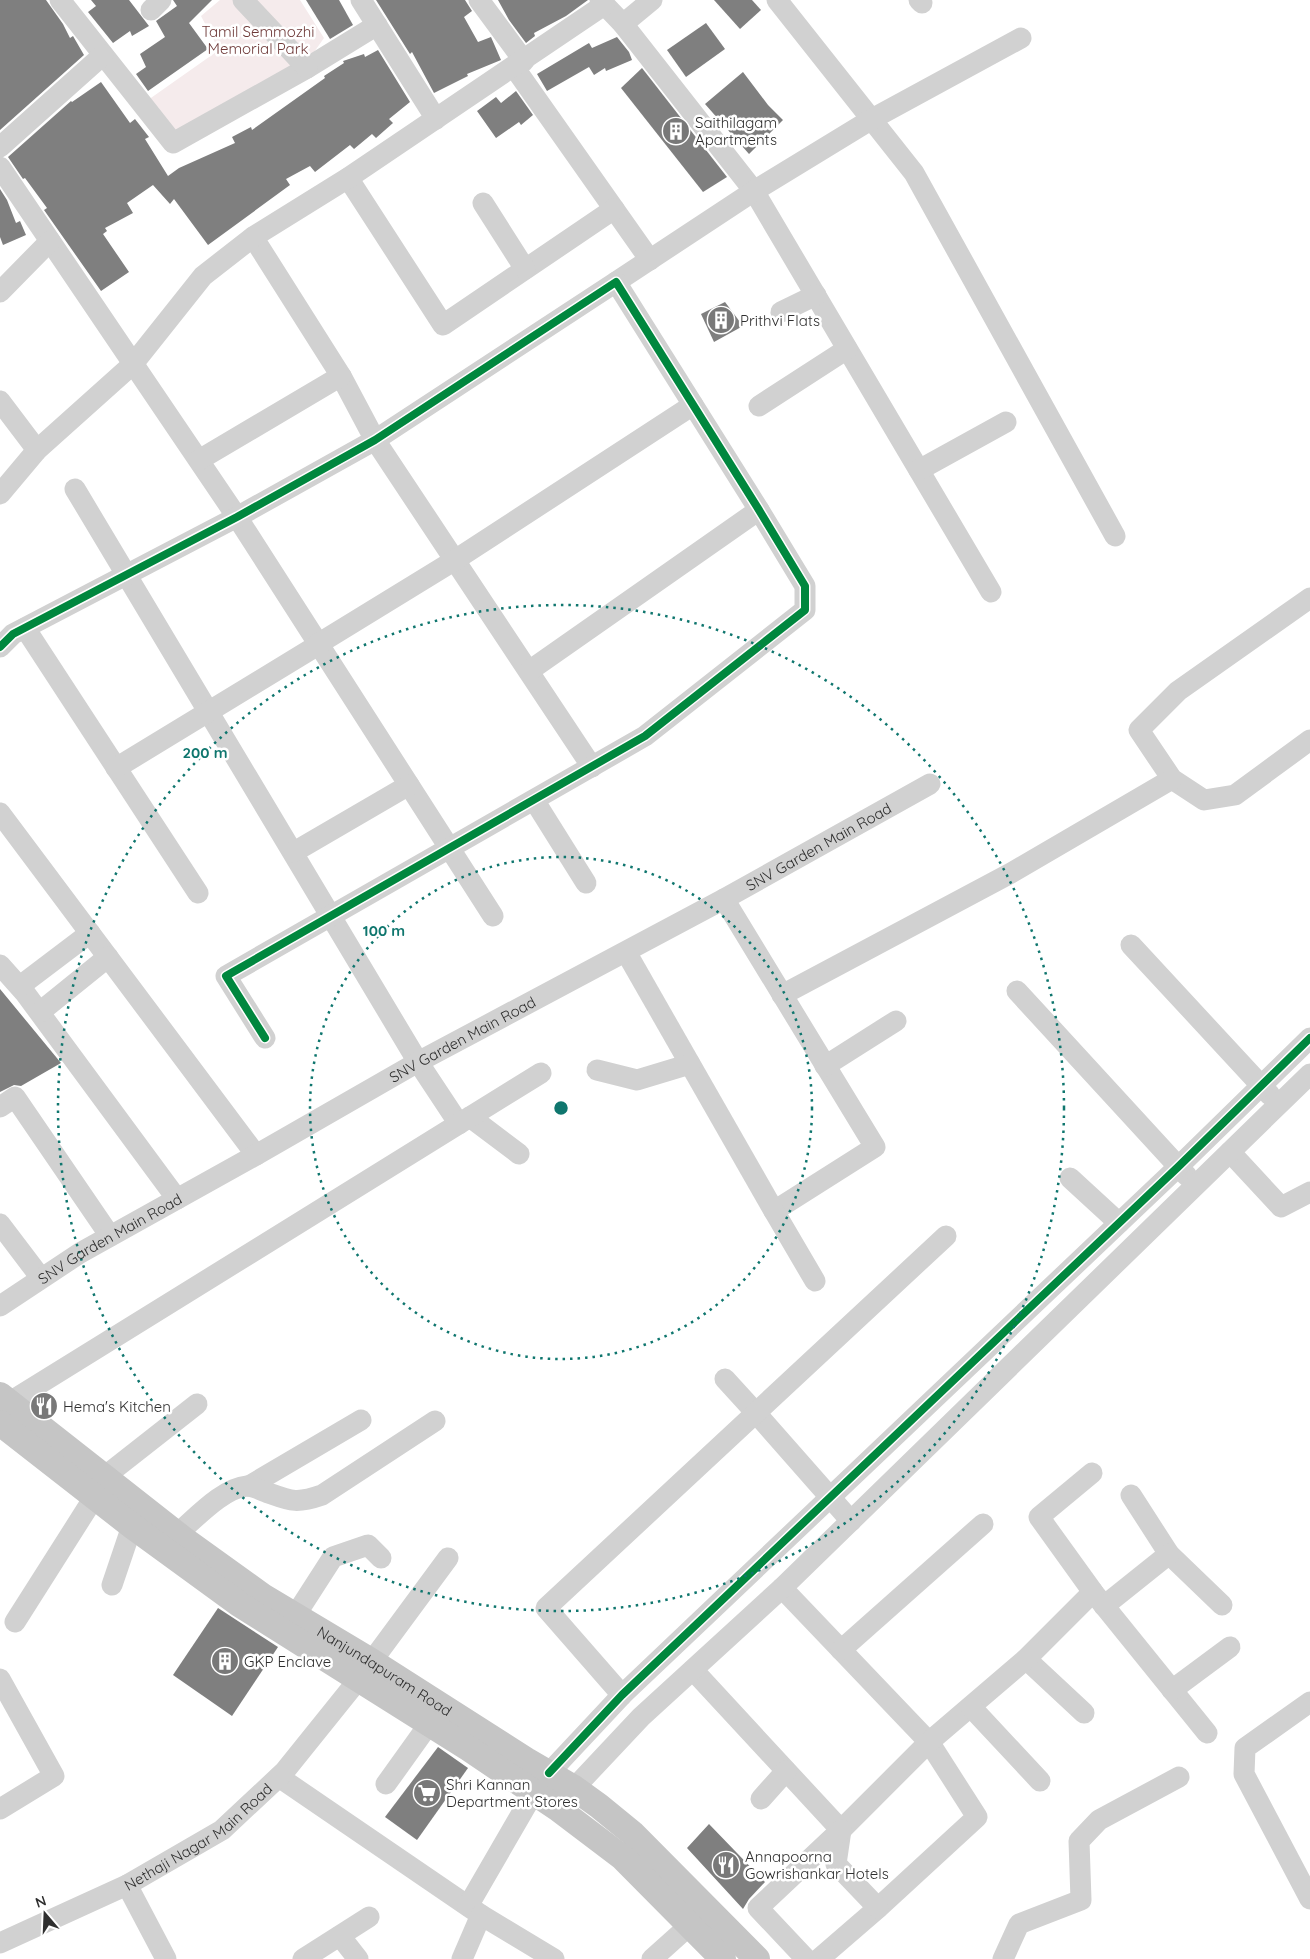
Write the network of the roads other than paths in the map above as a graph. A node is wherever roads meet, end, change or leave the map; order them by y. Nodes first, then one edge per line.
1 (60, 0) edge
2 (243, 0) edge
3 (361, 0) edge
4 (479, 0) edge
5 (652, 0) edge
6 (777, 0) edge
7 (602, 2) edge
8 (623, 24) junction
9 (377, 25) junction
10 (1021, 38) dead end
11 (102, 55) junction
12 (519, 64) junction
13 (308, 68) junction
14 (436, 119) junction
15 (872, 119) junction
16 (0, 147) edge
17 (0, 167) edge
18 (348, 178) junction
19 (754, 191) junction
20 (483, 203) dead end
21 (614, 209) junction
22 (253, 237) junction
23 (50, 241) junction
24 (650, 260) junction
25 (525, 269) junction
26 (616, 282) junction
27 (0, 292) edge
28 (816, 295) junction
29 (781, 312) dead end
30 (848, 349) junction
31 (133, 364) junction
32 (342, 376) junction
33 (0, 400) edge
34 (693, 405) junction
35 (758, 406) dead end
36 (1006, 422) dead end
37 (375, 440) junction
38 (38, 450) junction
39 (199, 460) junction
40 (919, 470) junction
41 (74, 489) dead end
42 (0, 494) edge
43 (759, 510) junction
44 (237, 517) junction
45 (1115, 536) dead end
46 (454, 560) junction
47 (126, 575) junction
48 (991, 592) dead end
49 (1310, 598) edge
50 (25, 628) junction
51 (318, 644) junction
52 (0, 647) edge
53 (529, 671) junction
54 (208, 711) junction
55 (1310, 740) edge
56 (592, 767) junction
57 (116, 768) junction
58 (1172, 779) junction
59 (930, 784) dead end
60 (408, 785) junction
61 (534, 800) junction
62 (2, 822) edge
63 (450, 849) junction
64 (294, 852) junction
65 (586, 883) dead end
66 (198, 892) dead end
67 (724, 899) junction
68 (332, 916) junction
69 (493, 916) dead end
70 (90, 933) junction
71 (1131, 945) dead end
72 (626, 952) junction
73 (108, 957) junction
74 (0, 965) edge
75 (20, 986) junction
76 (1017, 991) dead end
77 (782, 995) junction
78 (40, 1012) junction
79 (896, 1021) dead end
80 (265, 1038) dead end
81 (1310, 1038) edge
82 (418, 1062) junction
83 (690, 1064) junction
84 (825, 1066) junction
85 (597, 1070) dead end
86 (541, 1073) dead end
87 (1310, 1074) edge
88 (1262, 1086) junction
89 (1279, 1104) junction
90 (0, 1107) edge
91 (464, 1121) junction
92 (1230, 1152) junction
93 (519, 1154) dead end
94 (256, 1155) junction
95 (1178, 1167) junction
96 (1070, 1178) dead end
97 (1195, 1186) junction
98 (1310, 1192) edge
99 (177, 1199) junction
100 (774, 1211) junction
101 (1120, 1223) junction
102 (0, 1224) edge
103 (110, 1236) junction
104 (946, 1236) dead end
105 (42, 1278) junction
106 (815, 1281) dead end
107 (0, 1306) edge
108 (725, 1379) dead end
109 (197, 1404) dead end
110 (2, 1413) edge
111 (756, 1413) junction
112 (361, 1420) dead end
113 (435, 1421) dead end
114 (1092, 1473) dead end
115 (99, 1486) junction
116 (249, 1486) junction
117 (1131, 1495) dead end
118 (831, 1498) junction
119 (851, 1521) junction
120 (983, 1524) dead end
121 (132, 1526) junction
122 (177, 1534) junction
123 (1169, 1554) junction
124 (381, 1558) dead end
125 (448, 1558) dead end
126 (112, 1585) dead end
127 (782, 1588) junction
128 (1098, 1599) junction
129 (1222, 1605) dead end
130 (296, 1616) junction
131 (15, 1622) dead end
132 (1230, 1646) dead end
133 (841, 1650) junction
134 (1026, 1659) junction
135 (693, 1670) junction
136 (365, 1671) junction
137 (0, 1679) edge
138 (1172, 1690) junction
139 (622, 1695) junction
140 (1310, 1702) edge
141 (971, 1707) junction
142 (1084, 1713) dead end
143 (429, 1724) junction
144 (1207, 1733) dead end
145 (930, 1742) junction
146 (786, 1771) junction
147 (279, 1777) junction
148 (1179, 1777) dead end
149 (1040, 1781) dead end
150 (542, 1783) junction
151 (386, 1784) dead end
152 (574, 1788) junction
153 (761, 1799) dead end
154 (557, 1808) junction
155 (0, 1809) edge
156 (841, 1830) junction
157 (127, 1885) junction
158 (1310, 1900) edge
159 (878, 1908) junction
160 (475, 1910) junction
161 (369, 1917) dead end
162 (699, 1917) junction
163 (340, 1936) junction
164 (0, 1944) edge
165 (166, 1959) edge
166 (303, 1959) edge
167 (358, 1959) edge
168 (462, 1959) edge
169 (554, 1959) edge
170 (652, 1959) edge
171 (723, 1959) edge
172 (757, 1959) edge
173 (806, 1959) edge
174 (819, 1959) edge
175 (1003, 1959) edge

1 - 11 street
2 - 13 street
3 - 9 street
4 - 12 street
5 - 8 street
6 - 15 street
7 - 8 street
7 - 12 street
8 - 19 street
9 - 13 street
9 - 14 street
10 - 15 street
11 - 13 street
11 - 16 street
12 - 14 street
12 - 21 street
14 - 18 street
15 - 19 street
15 - 45 street
17 - 23 street
18 - 22 street
18 - 25 street
19 - 24 street
19 - 28 street
20 - 25 street
21 - 24 street
21 - 25 street
22 - 31 street
22 - 32 street
23 - 27 street
23 - 31 street
24 - 26 street
26 - 34 street
26 - 37 street
28 - 29 street
28 - 30 street
30 - 35 street
30 - 40 street
31 - 38 street
31 - 39 street
32 - 37 street
32 - 39 street
33 - 38 street
34 - 43 street
34 - 46 street
36 - 40 street
37 - 44 street
37 - 46 street
38 - 42 street
39 - 44 street
40 - 48 street
41 - 47 street
43 - 53 street
43 - 56 street
44 - 47 street
44 - 51 street
46 - 51 street
46 - 53 street
47 - 50 street
47 - 54 street
49 - 58 street
50 - 52 street
50 - 57 street
51 - 54 street
51 - 60 street
53 - 56 street
54 - 57 street
54 - 64 street
55 - 58 street
56 - 61 street
57 - 66 street
58 - 77 street
59 - 67 street, SNV Garden Main Road
60 - 63 street
60 - 64 street
61 - 63 street
61 - 65 street
62 - 70 street
63 - 68 street
63 - 69 street
64 - 68 street
67 - 72 street, SNV Garden Main Road
67 - 77 street
68 - 80 street
68 - 82 street
70 - 73 street
70 - 75 street
71 - 88 street
72 - 82 street, SNV Garden Main Road
72 - 83 street
73 - 78 street
73 - 94 street
74 - 75 street
75 - 78 street
76 - 95 street
77 - 84 street
78 - 99 street
79 - 84 street
81 - 88 street
82 - 91 street
82 - 94 street, SNV Garden Main Road
83 - 85 street
83 - 100 street
84 - 100 street
86 - 91 street
87 - 89 street
88 - 89 street
88 - 95 street
89 - 92 street
90 - 103 street
91 - 93 street
91 - 110 street
92 - 97 street
92 - 98 street
94 - 99 street, SNV Garden Main Road
95 - 97 street
95 - 101 street
96 - 101 street
97 - 119 street
99 - 103 street, SNV Garden Main Road
100 - 106 street
101 - 118 street
102 - 105 street
103 - 105 street, SNV Garden Main Road
104 - 111 street
105 - 107 street, SNV Garden Main Road
108 - 111 street
109 - 115 street
110 - 115 main road, Nanjundapuram Road
111 - 118 street
111 - 139 street
112 - 116 street
113 - 116 street
114 - 128 street
115 - 121 main road, Nanjundapuram Road
115 - 122 main road, Nanjundapuram Road
115 - 131 street
116 - 122 street
117 - 123 street
118 - 119 street
118 - 139 street
119 - 127 street
120 - 133 street
121 - 126 street
121 - 136 main road, Nanjundapuram Road
122 - 130 main road, Nanjundapuram Road
123 - 128 street
123 - 129 street
124 - 130 street
125 - 136 street, Nethaji Nagar Main Road
127 - 133 street
127 - 135 street
128 - 134 street
128 - 138 street
130 - 136 main road, Nanjundapuram Road
132 - 138 street
133 - 145 street
134 - 141 street
134 - 142 street
135 - 146 street
135 - 152 street
136 - 143 main road, Nanjundapuram Road
136 - 147 street, Nethaji Nagar Main Road
136 - 150 main road, Nanjundapuram Road
137 - 155 street
138 - 144 street
139 - 150 street
140 - 158 street
141 - 145 street
141 - 149 street
143 - 150 main road, Nanjundapuram Road
143 - 151 street
145 - 156 street
145 - 159 street
146 - 153 street
146 - 156 street
147 - 157 street, Nethaji Nagar Main Road
147 - 160 street
148 - 175 street
150 - 152 main road, Nanjundapuram Road
150 - 154 main road, Nanjundapuram Road
150 - 160 street
152 - 154 street
152 - 162 main road, Nanjundapuram Road
154 - 162 main road, Nanjundapuram Road
156 - 159 street
156 - 173 street
157 - 164 street, Nethaji Nagar Main Road
157 - 165 street
159 - 174 street
160 - 168 street
160 - 169 street
161 - 163 street
162 - 170 street
162 - 171 main road, Nanjundapuram Road
162 - 172 main road, Nanjundapuram Road
163 - 166 street
163 - 167 street

